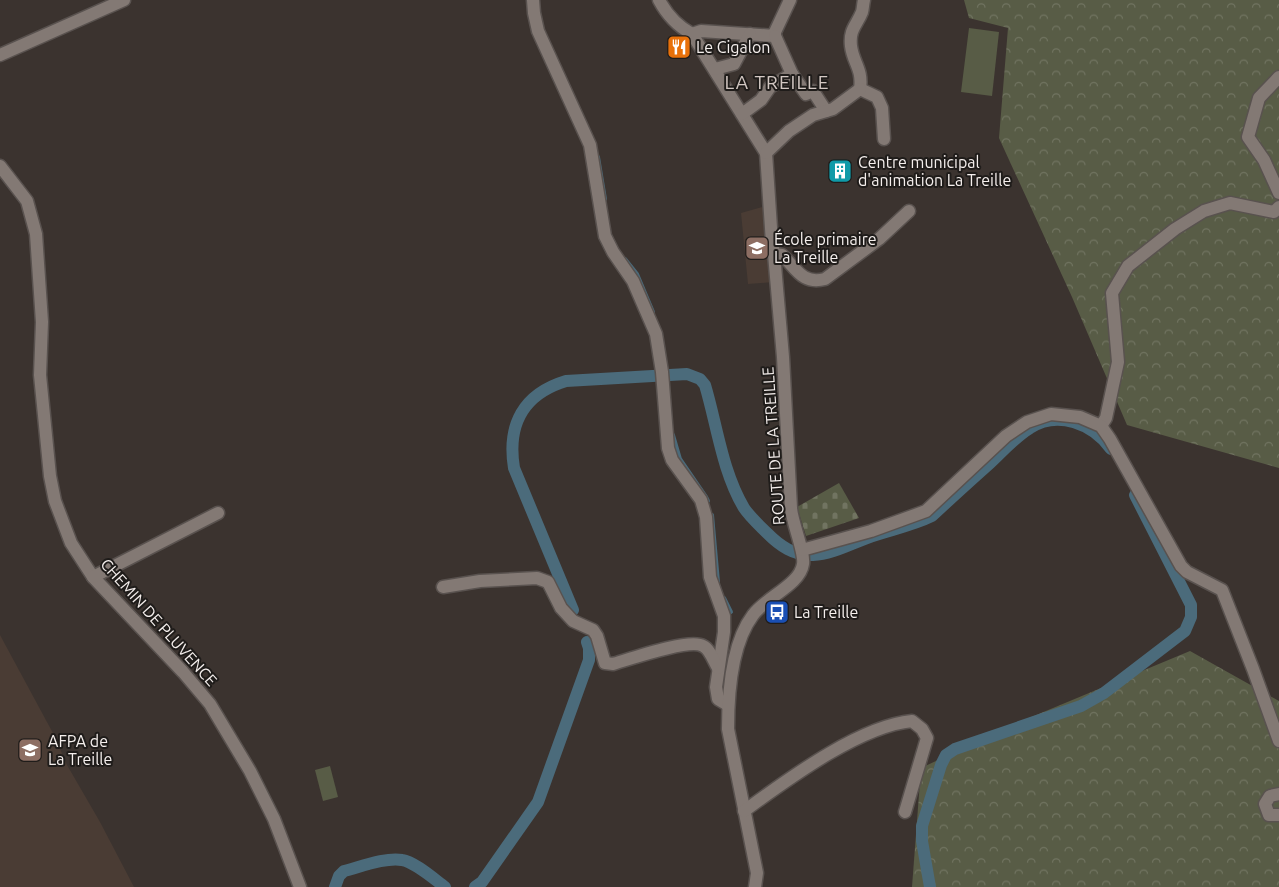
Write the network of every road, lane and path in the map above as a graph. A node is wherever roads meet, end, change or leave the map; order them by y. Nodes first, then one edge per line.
1 (124, 0) edge
2 (533, 0) edge
3 (659, 0) edge
4 (790, 0) edge
5 (864, 0) edge
6 (692, 34) junction
7 (750, 34) junction
8 (775, 36) junction
9 (0, 55) edge
10 (715, 70) junction
11 (792, 74) junction
12 (1279, 77) edge
13 (860, 89) junction
14 (826, 111) junction
15 (742, 114) junction
16 (884, 139) dead end
17 (766, 153) junction
18 (0, 166) edge
19 (1279, 194) edge
20 (1279, 207) edge
21 (909, 211) dead end
22 (774, 254) junction
23 (1101, 426) junction
24 (218, 514) dead end
25 (802, 552) junction
26 (93, 577) junction
27 (443, 587) dead end
28 (718, 668) junction
29 (728, 706) junction
30 (1279, 741) edge
31 (1279, 794) edge
32 (744, 811) junction
33 (905, 812) dead end
34 (1279, 815) edge
35 (300, 887) edge
36 (755, 887) edge

1 - 9 street
2 - 28 street
3 - 6 street
4 - 8 street
5 - 13 street
6 - 7 street
6 - 10 street
7 - 8 street
7 - 10 street
8 - 11 street
10 - 15 street
11 - 14 street
11 - 15 street
12 - 19 street
13 - 14 street
13 - 16 street
14 - 17 street
15 - 17 street
17 - 22 street, ROUTE DE LA TREILLE
18 - 26 street, CHEMIN DE PLUVENCE
20 - 23 street
21 - 22 street
22 - 25 street, ROUTE DE LA TREILLE
23 - 25 street
23 - 30 street
24 - 26 street
25 - 29 street
26 - 35 street, CHEMIN DE PLUVENCE
27 - 28 street
28 - 29 street
29 - 32 street
31 - 34 street
32 - 33 street
32 - 36 street

